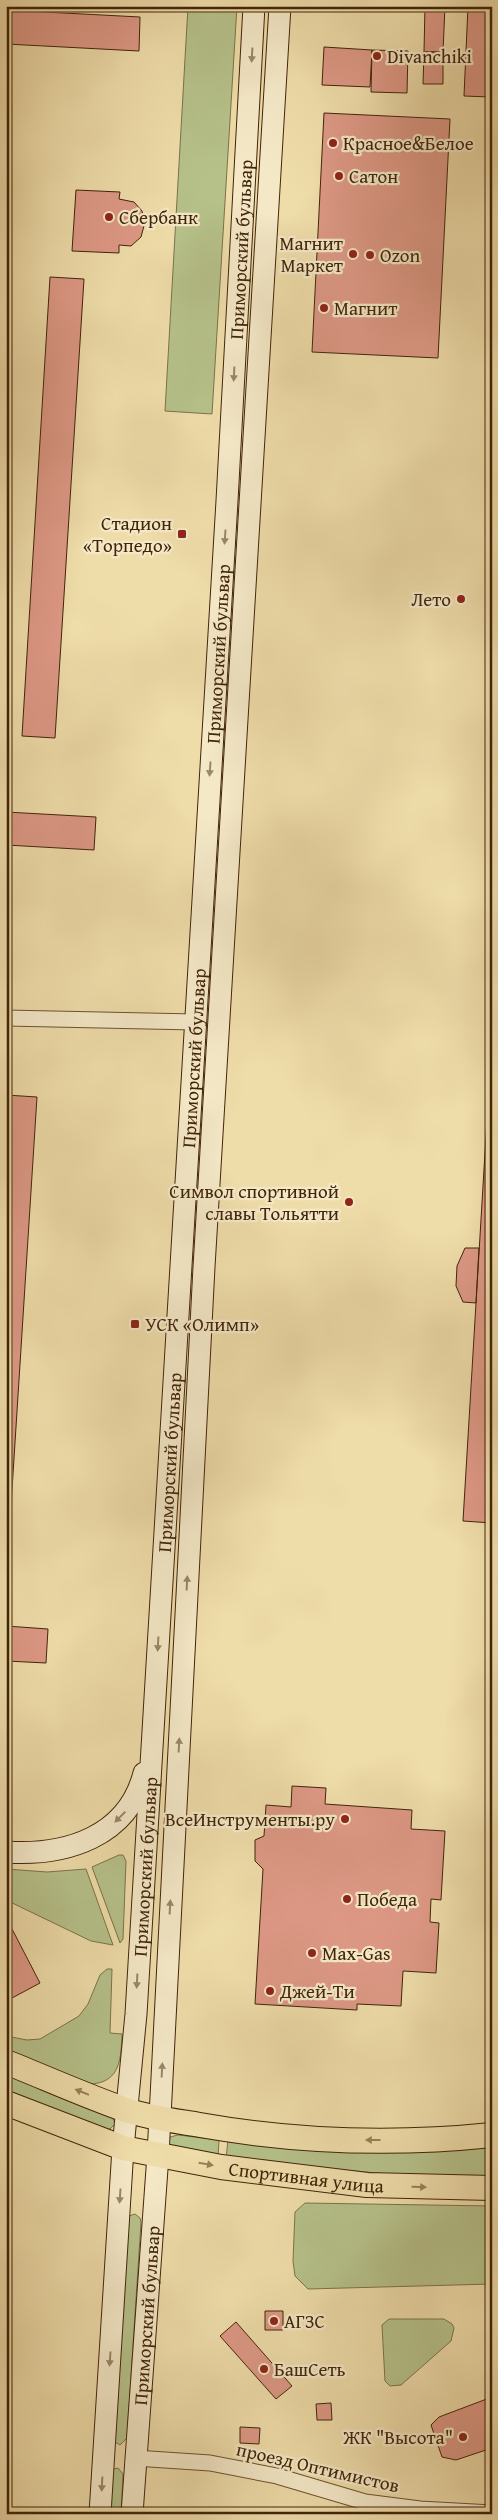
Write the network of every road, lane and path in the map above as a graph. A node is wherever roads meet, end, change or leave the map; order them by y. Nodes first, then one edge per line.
1 (254, 6) edge
2 (280, 6) edge
3 (6, 1018) edge
4 (196, 1022) junction
5 (152, 1742) junction
6 (6, 1852) edge
7 (6, 2062) edge
8 (6, 2103) edge
9 (127, 2110) junction
10 (159, 2118) junction
11 (492, 2135) edge
12 (123, 2148) junction
13 (158, 2156) junction
14 (492, 2188) edge
15 (104, 2454) junction
16 (135, 2458) junction
17 (492, 2513) edge
18 (100, 2514) edge
19 (132, 2514) edge

1 -> 4 main road, Приморский бульвар
10 -> 2 main road, Приморский бульвар
3 - 4 street
4 -> 5 main road, Приморский бульвар
5 -> 6 main road
5 -> 9 main road, Приморский бульвар
9 -> 7 main road, Спортивная улица
8 - 12 main road, Спортивная улица
9 - 10 main road, Спортивная улица
9 - 12 main road, Приморский бульвар
11 -> 10 main road, Спортивная улица
10 - 13 main road, Приморский бульвар
12 - 13 main road, Спортивная улица
12 -> 15 main road, Приморский бульвар
13 -> 14 main road, Спортивная улица
13 - 16 main road, Приморский бульвар
15 - 16 main road
15 -> 18 main road, Приморский бульвар
16 - 17 street, проезд Оптимистов
16 - 19 main road, Приморский бульвар

